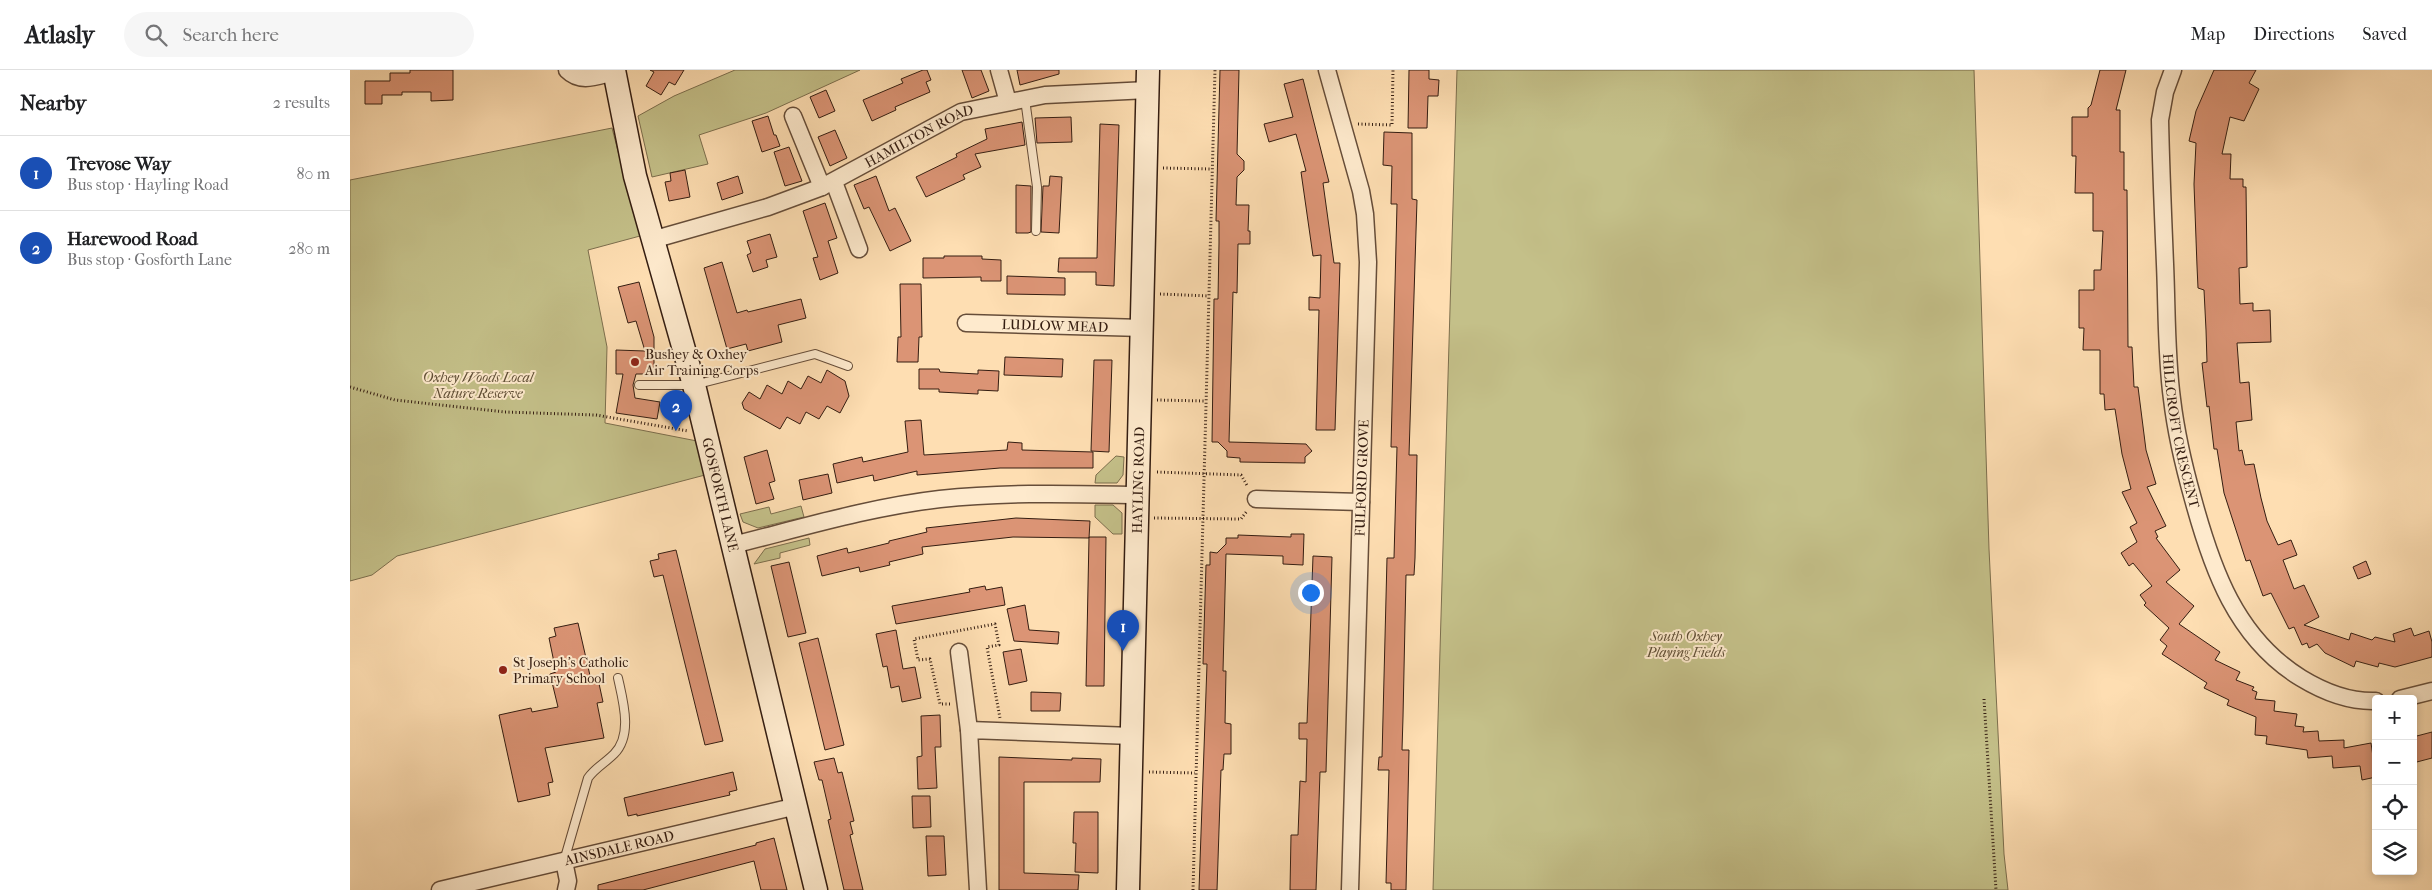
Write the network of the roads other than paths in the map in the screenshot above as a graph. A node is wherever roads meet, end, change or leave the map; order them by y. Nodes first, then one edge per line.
1 (567, 70) edge
2 (999, 70) edge
3 (1328, 70) edge
4 (2173, 70) edge
5 (614, 71) edge
6 (1148, 80) edge
7 (1025, 99) junction
8 (1008, 102) junction
9 (793, 116) dead end
10 (828, 185) junction
11 (1036, 231) dead end
12 (652, 240) junction
13 (859, 250) dead end
14 (966, 323) dead end
15 (1143, 328) junction
16 (848, 366) dead end
17 (639, 385) dead end
18 (694, 385) junction
19 (1138, 495) junction
20 (1256, 499) road end
21 (1361, 502) junction
22 (733, 545) junction
23 (959, 652) dead end
24 (618, 678) dead end
25 (2432, 691) edge
26 (2416, 695) edge
27 (2372, 701) edge
28 (969, 730) junction
29 (1132, 736) junction
30 (796, 806) junction
31 (564, 861) junction
32 (440, 890) edge
33 (566, 890) edge
34 (816, 890) edge
35 (978, 890) edge
36 (1128, 890) edge
37 (1350, 890) edge

1 - 5 street
2 - 8 street
3 - 21 street, FULFORD GROVE
4 - 27 street, HILLCROFT CRESCENT
5 - 12 street, GOSFORTH LANE
6 - 7 street, HAMILTON ROAD
6 - 15 street, HAYLING ROAD
7 - 8 street, HAMILTON ROAD
7 - 11 lane
8 - 10 street, HAMILTON ROAD
9 - 10 street
10 - 12 street, HAMILTON ROAD
10 - 13 street
12 - 18 street, GOSFORTH LANE
14 - 15 street, LUDLOW MEAD
15 - 19 street, HAYLING ROAD
16 - 18 lane
17 - 18 lane
18 - 22 street, GOSFORTH LANE
19 - 22 street
19 - 29 street, HAYLING ROAD
20 - 21 street
21 - 37 street, FULFORD GROVE
22 - 30 street, GOSFORTH LANE
23 - 28 street
24 - 31 lane
25 - 26 street
28 - 29 street
28 - 35 street
29 - 36 street, HAYLING ROAD
30 - 31 street, AINSDALE ROAD
30 - 34 street, GOSFORTH LANE
31 - 32 street, AINSDALE ROAD
31 - 33 street

